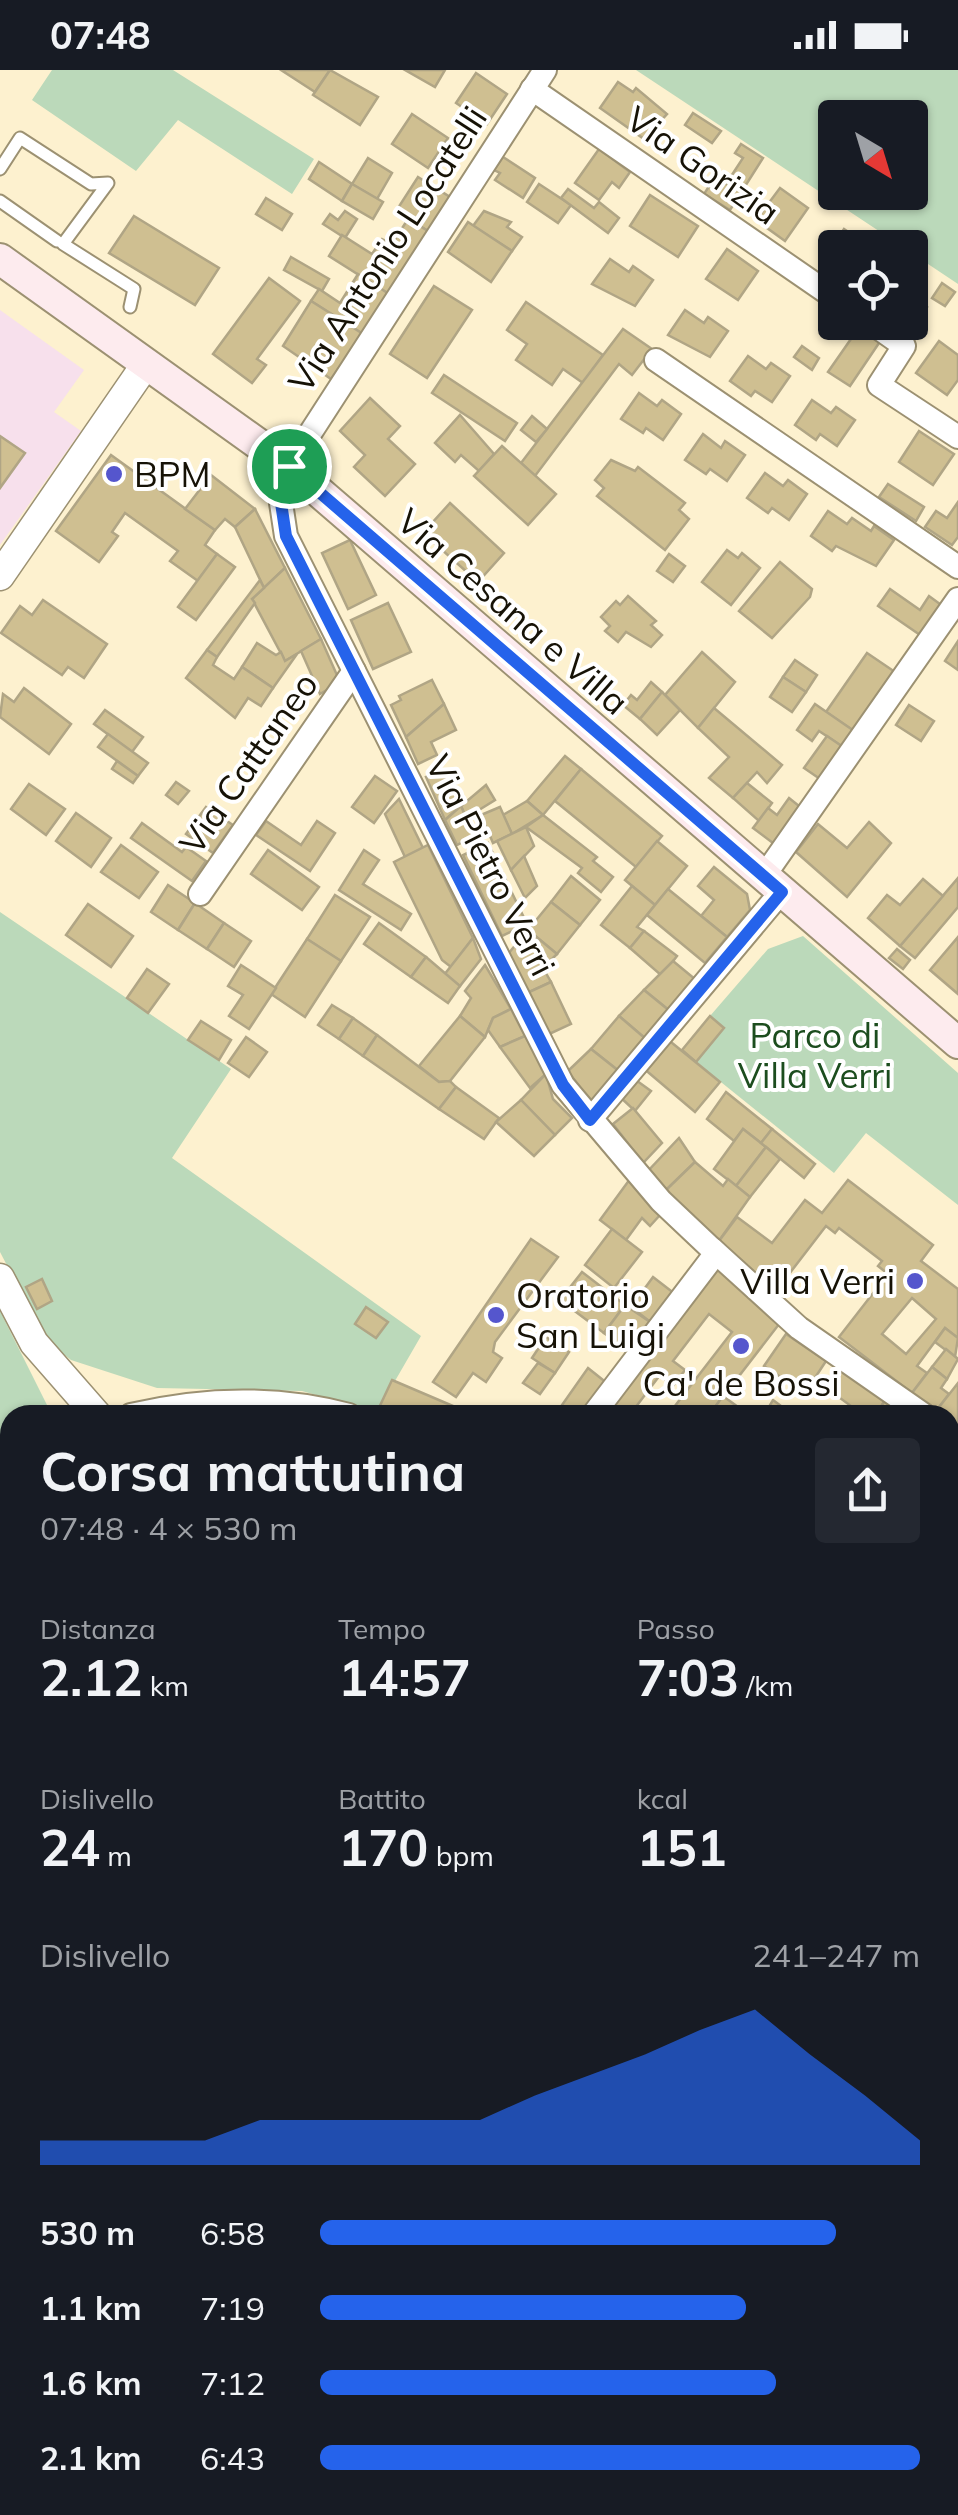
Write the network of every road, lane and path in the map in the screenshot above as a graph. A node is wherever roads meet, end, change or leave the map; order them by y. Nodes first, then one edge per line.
1 (539, 80) edge
2 (0, 170) edge
3 (0, 201) edge
4 (57, 241) dead end
5 (0, 259) edge
6 (818, 285) edge
7 (130, 308) dead end
8 (896, 340) edge
9 (656, 360) dead end
10 (146, 364) junction
11 (958, 438) edge
12 (289, 466) junction
13 (958, 568) edge
14 (0, 576) edge
15 (958, 599) edge
16 (354, 671) junction
17 (773, 884) junction
18 (200, 894) dead end
19 (958, 1043) edge
20 (590, 1120) junction
21 (714, 1251) junction
22 (0, 1278) edge
23 (89, 1405) edge
24 (176, 1405) edge
25 (310, 1405) edge
26 (599, 1405) edge
27 (910, 1405) edge

1 - 6 street, Via Gorizia
1 - 12 street, Via Antonio Locatelli
2 - 7 lane
3 - 4 lane
5 - 10 main road, Via Cesana e Villa
8 - 11 street
9 - 13 street
10 - 12 main road, Via Cesana e Villa
10 - 14 street
12 - 16 street, Via Pietro Verri
12 - 17 main road, Via Cesana e Villa
15 - 17 street
16 - 18 street, Via Cattaneo
16 - 20 street, Via Pietro Verri
17 - 19 main road, Via Cesana e Villa
17 - 20 street
20 - 21 street, Via Pietro Verri
21 - 26 street
21 - 27 street, Via Pietro Verri
22 - 23 street
24 - 25 street

